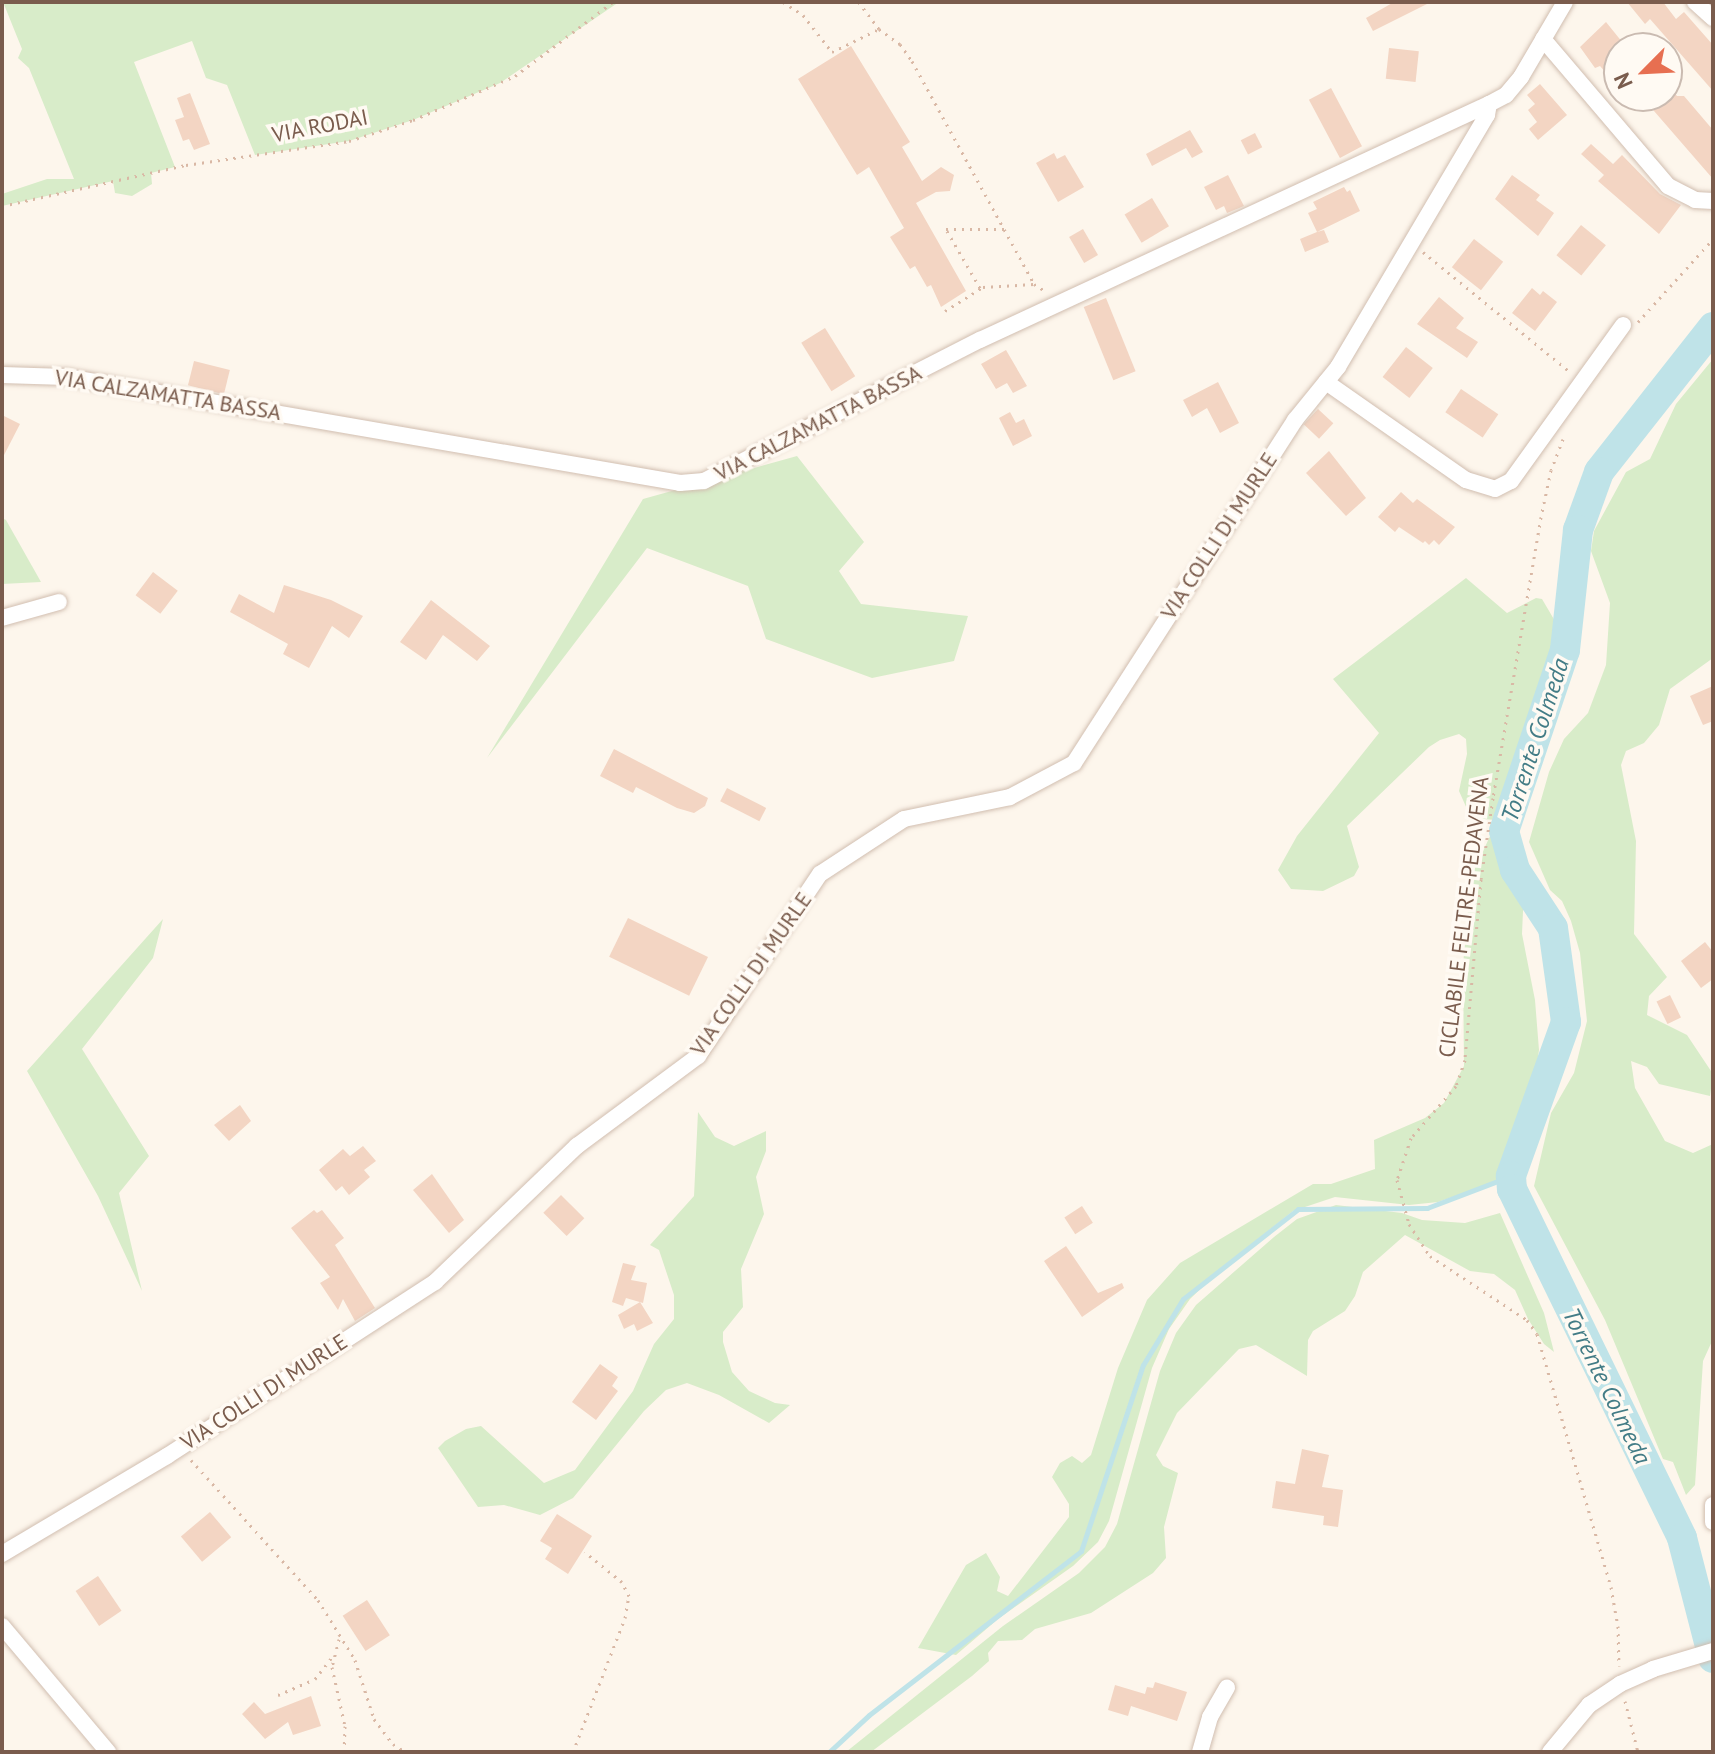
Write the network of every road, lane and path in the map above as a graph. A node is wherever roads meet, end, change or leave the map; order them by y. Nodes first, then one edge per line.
1 (613, 2) edge
2 (783, 2) edge
3 (859, 2) edge
4 (1565, 2) edge
5 (1695, 2) edge
6 (1713, 18) edge
7 (879, 29) junction
8 (1543, 39) junction
9 (1489, 104) junction
10 (1713, 201) edge
11 (2, 206) edge
12 (1004, 229) junction
13 (1713, 239) edge
14 (1411, 242) junction
15 (1034, 284) junction
16 (980, 288) junction
17 (1061, 303) junction
18 (945, 311) dead end
19 (1628, 326) joint
20 (2, 375) edge
21 (1582, 381) junction
22 (1326, 382) junction
23 (1565, 432) dead end
24 (59, 602) dead end
25 (2, 618) edge
26 (180, 1448) junction
27 (1713, 1505) edge
28 (1713, 1522) edge
29 (585, 1552) dead end
30 (2, 1554) edge
31 (2, 1626) edge
32 (339, 1639) junction
33 (1713, 1651) edge
34 (336, 1653) junction
35 (1620, 1684) junction
36 (1227, 1688) dead end
37 (278, 1695) dead end
38 (108, 1752) edge
39 (344, 1752) edge
40 (406, 1752) edge
41 (573, 1752) edge
42 (1200, 1752) edge
43 (1550, 1752) edge
44 (1638, 1752) edge

1 - 11 path, VIA RODAI
2 - 7 path
3 - 7 path
4 - 8 street
5 - 6 street
7 - 12 path
8 - 9 street
8 - 10 street
9 - 14 street, VIA COLLI DI MURLE
9 - 17 street, VIA CALZAMATTA BASSA
12 - 15 path
12 - 16 path
13 - 19 path
14 - 21 path
14 - 22 street, VIA COLLI DI MURLE
15 - 16 path
15 - 17 path
16 - 18 path
17 - 20 street, VIA CALZAMATTA BASSA
19 - 21 street
21 - 22 street
22 - 26 street, VIA COLLI DI MURLE
23 - 35 path, CICLABILE FELTRE-PEDAVENA
24 - 25 street
26 - 30 street, VIA COLLI DI MURLE
26 - 32 path
27 - 28 street
29 - 41 path
31 - 38 street
32 - 34 path
32 - 40 path
33 - 35 street
34 - 37 path
34 - 39 path
35 - 43 street
35 - 44 path, CICLABILE FELTRE-PEDAVENA
36 - 42 street

